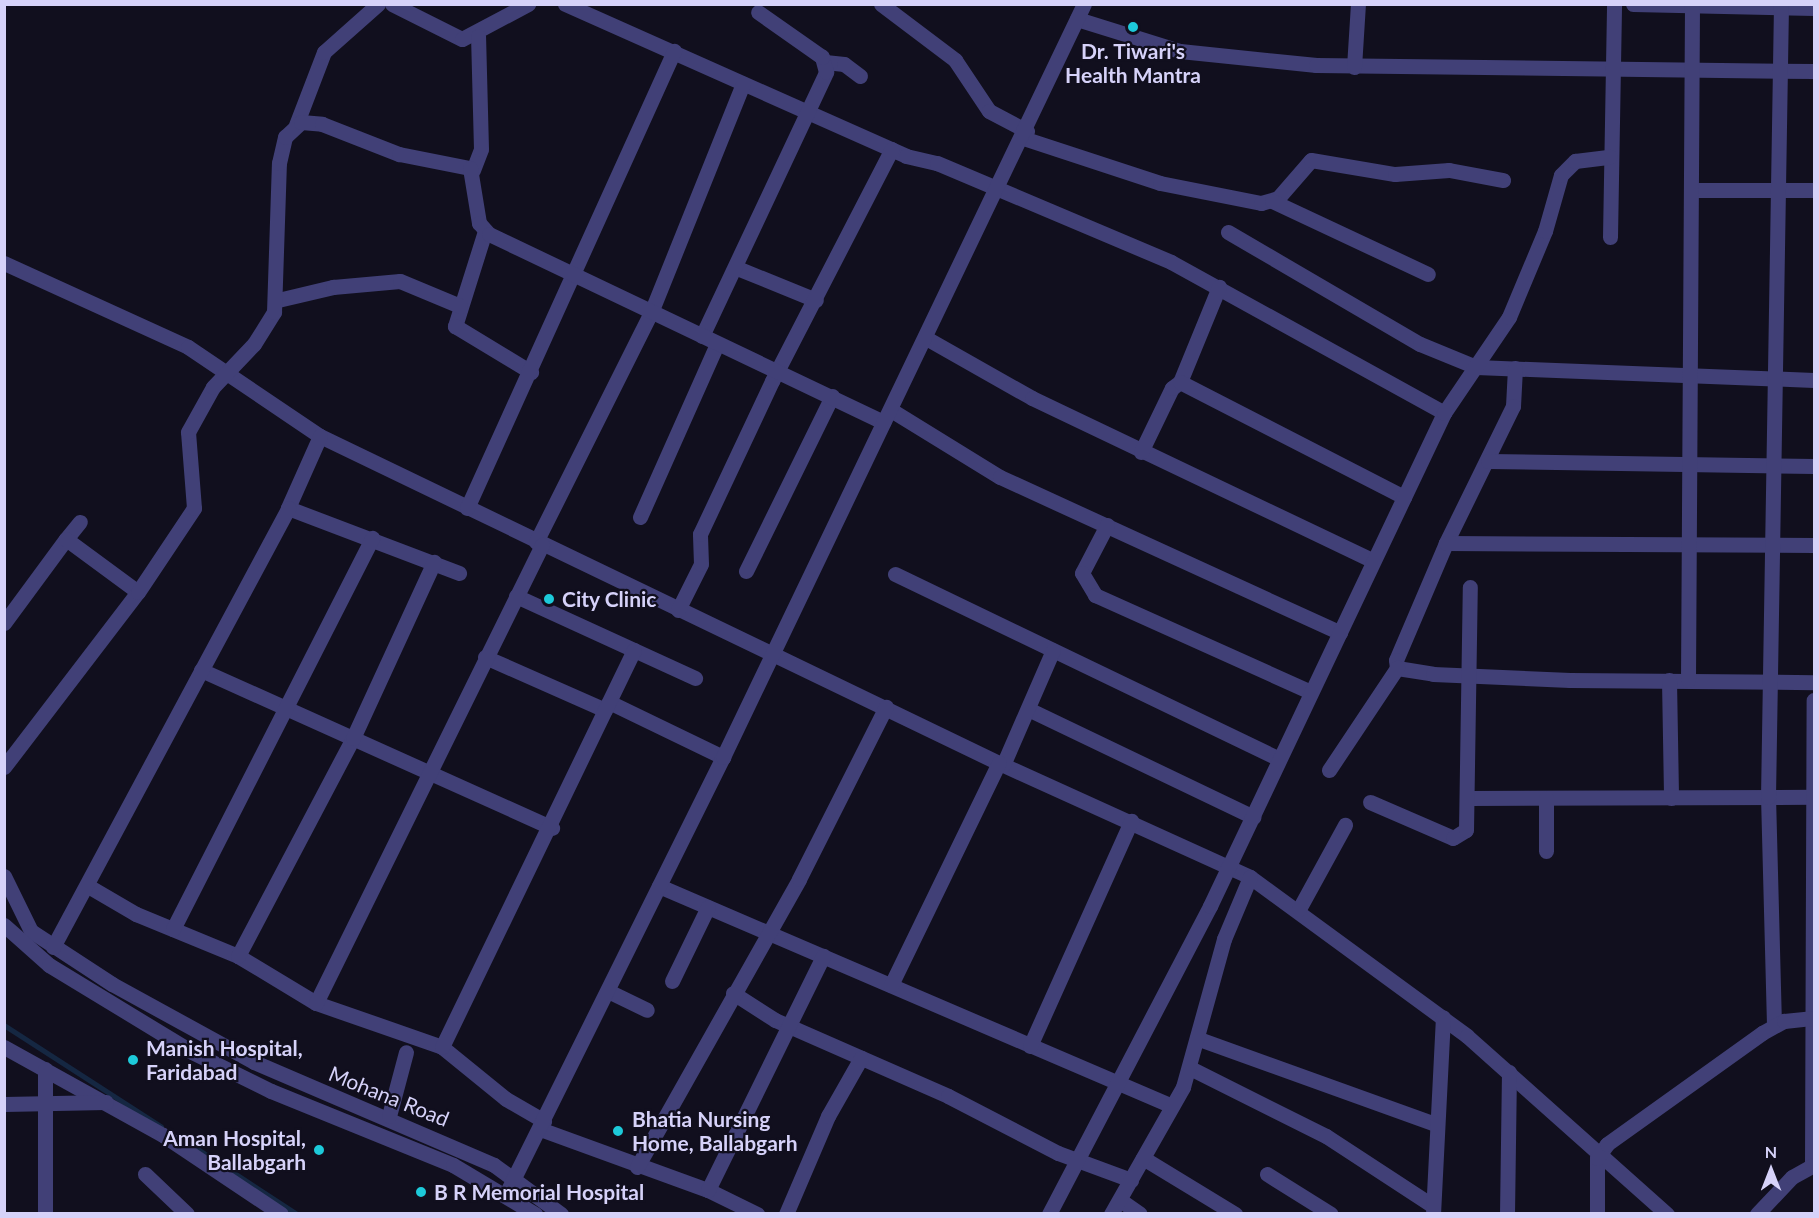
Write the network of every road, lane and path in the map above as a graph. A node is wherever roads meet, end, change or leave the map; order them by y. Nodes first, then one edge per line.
1 (378, 4) edge
2 (393, 4) edge
3 (528, 4) edge
4 (565, 4) edge
5 (882, 4) edge
6 (1358, 4) edge
7 (1614, 4) edge
8 (1633, 4) edge
9 (1692, 6) edge
10 (1780, 6) edge
11 (1815, 8) edge
12 (758, 12) dead end
13 (1081, 12) edge
14 (478, 36) junction
15 (674, 51) junction
16 (825, 62) junction
17 (1354, 67) junction
18 (1780, 71) junction
19 (1815, 71) edge
20 (1611, 72) junction
21 (1692, 72) junction
22 (860, 76) dead end
23 (743, 84) junction
24 (810, 109) junction
25 (296, 125) junction
26 (1025, 134) junction
27 (892, 149) junction
28 (1610, 157) junction
29 (473, 170) junction
30 (1503, 180) dead end
31 (997, 188) junction
32 (1691, 189) junction
33 (1777, 189) junction
34 (1815, 190) edge
35 (1272, 201) junction
36 (485, 231) junction
37 (1228, 232) dead end
38 (1610, 237) dead end
39 (4, 263) edge
40 (737, 268) junction
41 (575, 274) junction
42 (1428, 274) dead end
43 (1219, 288) junction
44 (278, 300) junction
45 (816, 300) junction
46 (460, 306) junction
47 (652, 310) junction
48 (702, 336) junction
49 (926, 338) junction
50 (717, 344) junction
51 (1476, 367) junction
52 (1515, 368) junction
53 (777, 371) junction
54 (531, 372) junction
55 (225, 373) junction
56 (1690, 379) junction
57 (1776, 379) junction
58 (1815, 380) edge
59 (1180, 382) junction
60 (832, 396) junction
61 (1444, 413) junction
62 (887, 416) junction
63 (320, 436) junction
64 (1142, 452) junction
65 (1488, 461) junction
66 (1689, 465) junction
67 (1776, 465) junction
68 (1815, 466) edge
69 (1404, 497) junction
70 (288, 508) junction
71 (467, 508) junction
72 (640, 517) dead end
73 (80, 522) dead end
74 (1107, 525) junction
75 (372, 538) junction
76 (66, 539) junction
77 (1446, 543) junction
78 (539, 544) junction
79 (1687, 545) junction
80 (1774, 545) junction
81 (1815, 545) edge
82 (1371, 560) junction
83 (434, 562) junction
84 (746, 571) dead end
85 (459, 573) dead end
86 (895, 574) dead end
87 (1470, 587) dead end
88 (138, 592) junction
89 (516, 596) junction
90 (678, 610) junction
91 (4, 623) edge
92 (1340, 633) junction
93 (634, 650) junction
94 (1053, 650) junction
95 (769, 652) junction
96 (485, 657) junction
97 (1397, 668) junction
98 (201, 669) junction
99 (1471, 676) junction
100 (694, 678) dead end
101 (1669, 680) junction
102 (1688, 680) junction
103 (1770, 681) junction
104 (1815, 682) edge
105 (1309, 691) junction
106 (1815, 700) edge
107 (607, 706) junction
108 (886, 706) junction
109 (286, 709) junction
110 (1028, 709) junction
111 (353, 738) junction
112 (723, 757) junction
113 (1277, 758) junction
114 (1001, 764) junction
115 (4, 767) edge
116 (1329, 770) dead end
117 (428, 771) junction
118 (1768, 797) junction
119 (1814, 797) edge
120 (1469, 798) junction
121 (1546, 798) junction
122 (1671, 798) junction
123 (1370, 802) dead end
124 (1253, 816) junction
125 (1131, 822) junction
126 (1345, 825) dead end
127 (552, 828) junction
128 (1546, 851) dead end
129 (1228, 867) junction
130 (4, 876) edge
131 (1250, 877) junction
132 (88, 886) junction
133 (659, 886) junction
134 (708, 907) junction
135 (1299, 909) junction
136 (4, 925) edge
137 (173, 929) junction
138 (767, 932) junction
139 (53, 947) junction
140 (238, 956) junction
141 (823, 956) junction
142 (672, 981) dead end
143 (891, 985) junction
144 (608, 991) junction
145 (734, 993) junction
146 (316, 1003) junction
147 (646, 1010) dead end
148 (1443, 1017) junction
149 (1814, 1018) edge
150 (787, 1025) junction
151 (1774, 1025) junction
152 (1199, 1039) junction
153 (1030, 1046) junction
154 (4, 1047) edge
155 (442, 1047) junction
156 (406, 1052) dead end
157 (861, 1058) junction
158 (1190, 1068) junction
159 (45, 1069) junction
160 (1509, 1072) junction
161 (1119, 1084) junction
162 (106, 1102) junction
163 (4, 1104) edge
164 (42, 1105) junction
165 (1172, 1107) junction
166 (389, 1116) junction
167 (1435, 1124) junction
168 (542, 1125) junction
169 (1599, 1153) junction
170 (1143, 1158) junction
171 (1079, 1160) junction
172 (1813, 1165) edge
173 (637, 1167) junction
174 (145, 1174) dead end
175 (1267, 1174) dead end
176 (515, 1177) junction
177 (1131, 1180) junction
178 (708, 1190) junction
179 (506, 1194) junction
180 (1120, 1200) junction
181 (1433, 1210) edge
182 (45, 1214) edge
183 (187, 1214) edge
184 (280, 1214) edge
185 (535, 1214) edge
186 (561, 1214) edge
187 (757, 1214) edge
188 (786, 1214) edge
189 (1050, 1214) edge
190 (1112, 1214) edge
191 (1140, 1214) edge
192 (1235, 1214) edge
193 (1331, 1214) edge
194 (1507, 1214) edge
195 (1597, 1214) edge
196 (1667, 1214) edge
197 (1757, 1214) edge

1 - 25 street
2 - 14 street
3 - 14 street
4 - 15 street
5 - 26 street
6 - 17 street
7 - 20 street
8 - 9 street
9 - 10 street
9 - 21 street
10 - 11 street
10 - 18 street
12 - 16 street
13 - 17 street
13 - 26 street
14 - 29 street
15 - 23 street
15 - 41 street
16 - 22 street
16 - 24 street
17 - 20 street
18 - 19 street
18 - 21 street
18 - 33 street
20 - 21 street
20 - 28 street
21 - 32 street
23 - 24 street
23 - 47 street
24 - 27 street
24 - 40 street
25 - 29 street
25 - 44 street
26 - 31 street
26 - 35 street
27 - 31 street
27 - 45 street
28 - 38 street
28 - 51 street
29 - 36 street
30 - 35 street
31 - 43 street
31 - 49 street
32 - 33 street
32 - 56 street
33 - 34 street
33 - 57 street
35 - 42 street
36 - 41 street
36 - 46 street
37 - 51 street
39 - 55 street
40 - 45 street
40 - 48 street
41 - 47 street
41 - 54 street
43 - 59 street
43 - 61 street
44 - 46 street
44 - 55 street
45 - 53 street
46 - 54 street
47 - 48 street
47 - 78 street
48 - 50 street
49 - 62 street
49 - 64 street
50 - 53 street
50 - 72 street
51 - 52 street
51 - 61 street
52 - 56 street
52 - 65 street
53 - 60 street
53 - 90 street
54 - 71 street
55 - 63 street
55 - 88 street
56 - 57 street
56 - 66 street
57 - 58 street
57 - 67 street
59 - 64 street
59 - 69 street
60 - 62 street
60 - 84 street
61 - 69 street
62 - 74 street
62 - 95 street
63 - 70 street
63 - 71 street
64 - 82 street
65 - 66 street
65 - 77 street
66 - 67 street
66 - 79 street
67 - 68 street
67 - 80 street
69 - 82 street
70 - 75 street
70 - 98 street
71 - 78 street
73 - 76 street
74 - 92 street
74 - 105 street
75 - 83 street
75 - 109 street
76 - 88 street
76 - 91 street
77 - 79 street
77 - 97 street
78 - 89 street
78 - 90 street
79 - 80 street
79 - 102 street
80 - 81 street
80 - 103 street
82 - 92 street
83 - 85 street
83 - 111 street
86 - 94 street
87 - 99 street
88 - 115 street
89 - 93 street
89 - 96 street
90 - 95 street
92 - 105 street
93 - 100 street
93 - 107 street
94 - 110 street
94 - 113 street
95 - 108 street
95 - 112 street
96 - 107 street
96 - 117 street
97 - 99 street
97 - 116 street
98 - 109 street
98 - 132 street
99 - 101 street
99 - 120 street
101 - 102 street
101 - 122 street
102 - 103 street
103 - 104 street
103 - 118 street
105 - 113 street
106 - 119 street
107 - 112 street
107 - 127 street
108 - 114 street
108 - 138 street
109 - 111 street
109 - 137 street
110 - 114 street
110 - 124 street
111 - 117 street
111 - 140 street
112 - 133 street
113 - 124 street
114 - 125 street
114 - 143 street
117 - 127 street
117 - 146 street
118 - 119 street
118 - 122 street
118 - 151 street
119 - 149 street
120 - 121 street
120 - 123 street
121 - 122 street
121 - 128 street
124 - 129 street
125 - 129 street
125 - 153 street
126 - 135 street
127 - 155 street
129 - 131 street
129 - 161 street
130 - 139 street, Mohana Road
131 - 135 street
131 - 152 street
132 - 137 street
132 - 139 street
133 - 134 street
133 - 144 street
134 - 138 street
134 - 142 street
135 - 148 street
136 - 179 street, Mohana Road
137 - 140 street
138 - 141 street
138 - 145 street
139 - 166 street, Mohana Road
140 - 146 street
141 - 143 street
141 - 150 street
143 - 153 street
144 - 147 street
144 - 168 street
145 - 150 street
145 - 173 street
146 - 155 street
148 - 160 street
148 - 167 street
149 - 151 street
149 - 172 street
150 - 157 street
150 - 178 street
151 - 169 street
152 - 158 street
152 - 167 street
153 - 161 street
154 - 159 street
155 - 168 street
156 - 166 street
157 - 171 street
157 - 188 street
158 - 165 street
158 - 181 street
159 - 162 street
159 - 164 street
160 - 169 street
160 - 194 street
161 - 165 street
161 - 171 street
162 - 164 street
162 - 184 street
163 - 164 street
164 - 182 street
165 - 170 street
166 - 176 street, Mohana Road
167 - 181 street
168 - 173 street
168 - 176 street
169 - 195 street
169 - 196 street
170 - 177 street
170 - 192 street
171 - 177 street
171 - 189 street
172 - 197 street
173 - 178 street
174 - 183 street
175 - 193 street
176 - 179 street
176 - 186 street, Mohana Road
177 - 180 street
178 - 187 street
179 - 185 street, Mohana Road
180 - 190 street
180 - 191 street

